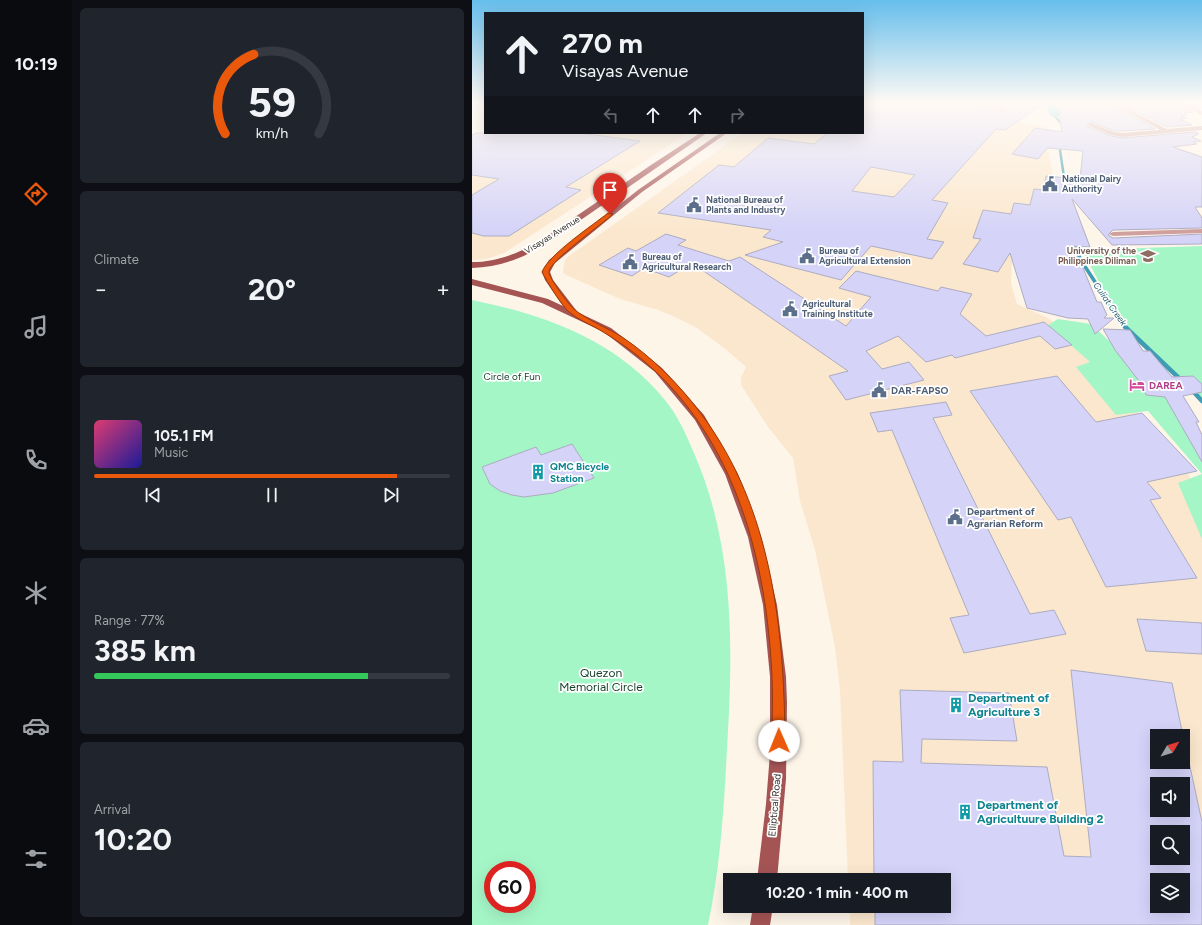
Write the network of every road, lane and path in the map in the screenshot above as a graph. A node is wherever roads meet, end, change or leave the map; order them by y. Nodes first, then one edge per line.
1 (684, 146) edge
2 (705, 146) edge
3 (631, 182) junction
4 (649, 185) junction
5 (621, 188) junction
6 (640, 191) junction
7 (1202, 231) edge
8 (1113, 234) dead end
9 (472, 265) edge
10 (472, 282) edge
11 (571, 311) junction
12 (768, 873) edge
13 (762, 913) edge
14 (760, 925) edge

1 - 3 main road, Visayas Avenue
2 - 4 main road, Visayas Avenue
3 - 4 main road
3 - 5 main road, Visayas Avenue
4 - 6 main road, Visayas Avenue
5 - 6 main road
5 - 9 main road, Visayas Avenue
6 - 11 main road, Visayas Avenue
7 - 8 street
10 - 11 main road, Elliptical Road
11 - 12 main road, Elliptical Road
13 - 14 main road

